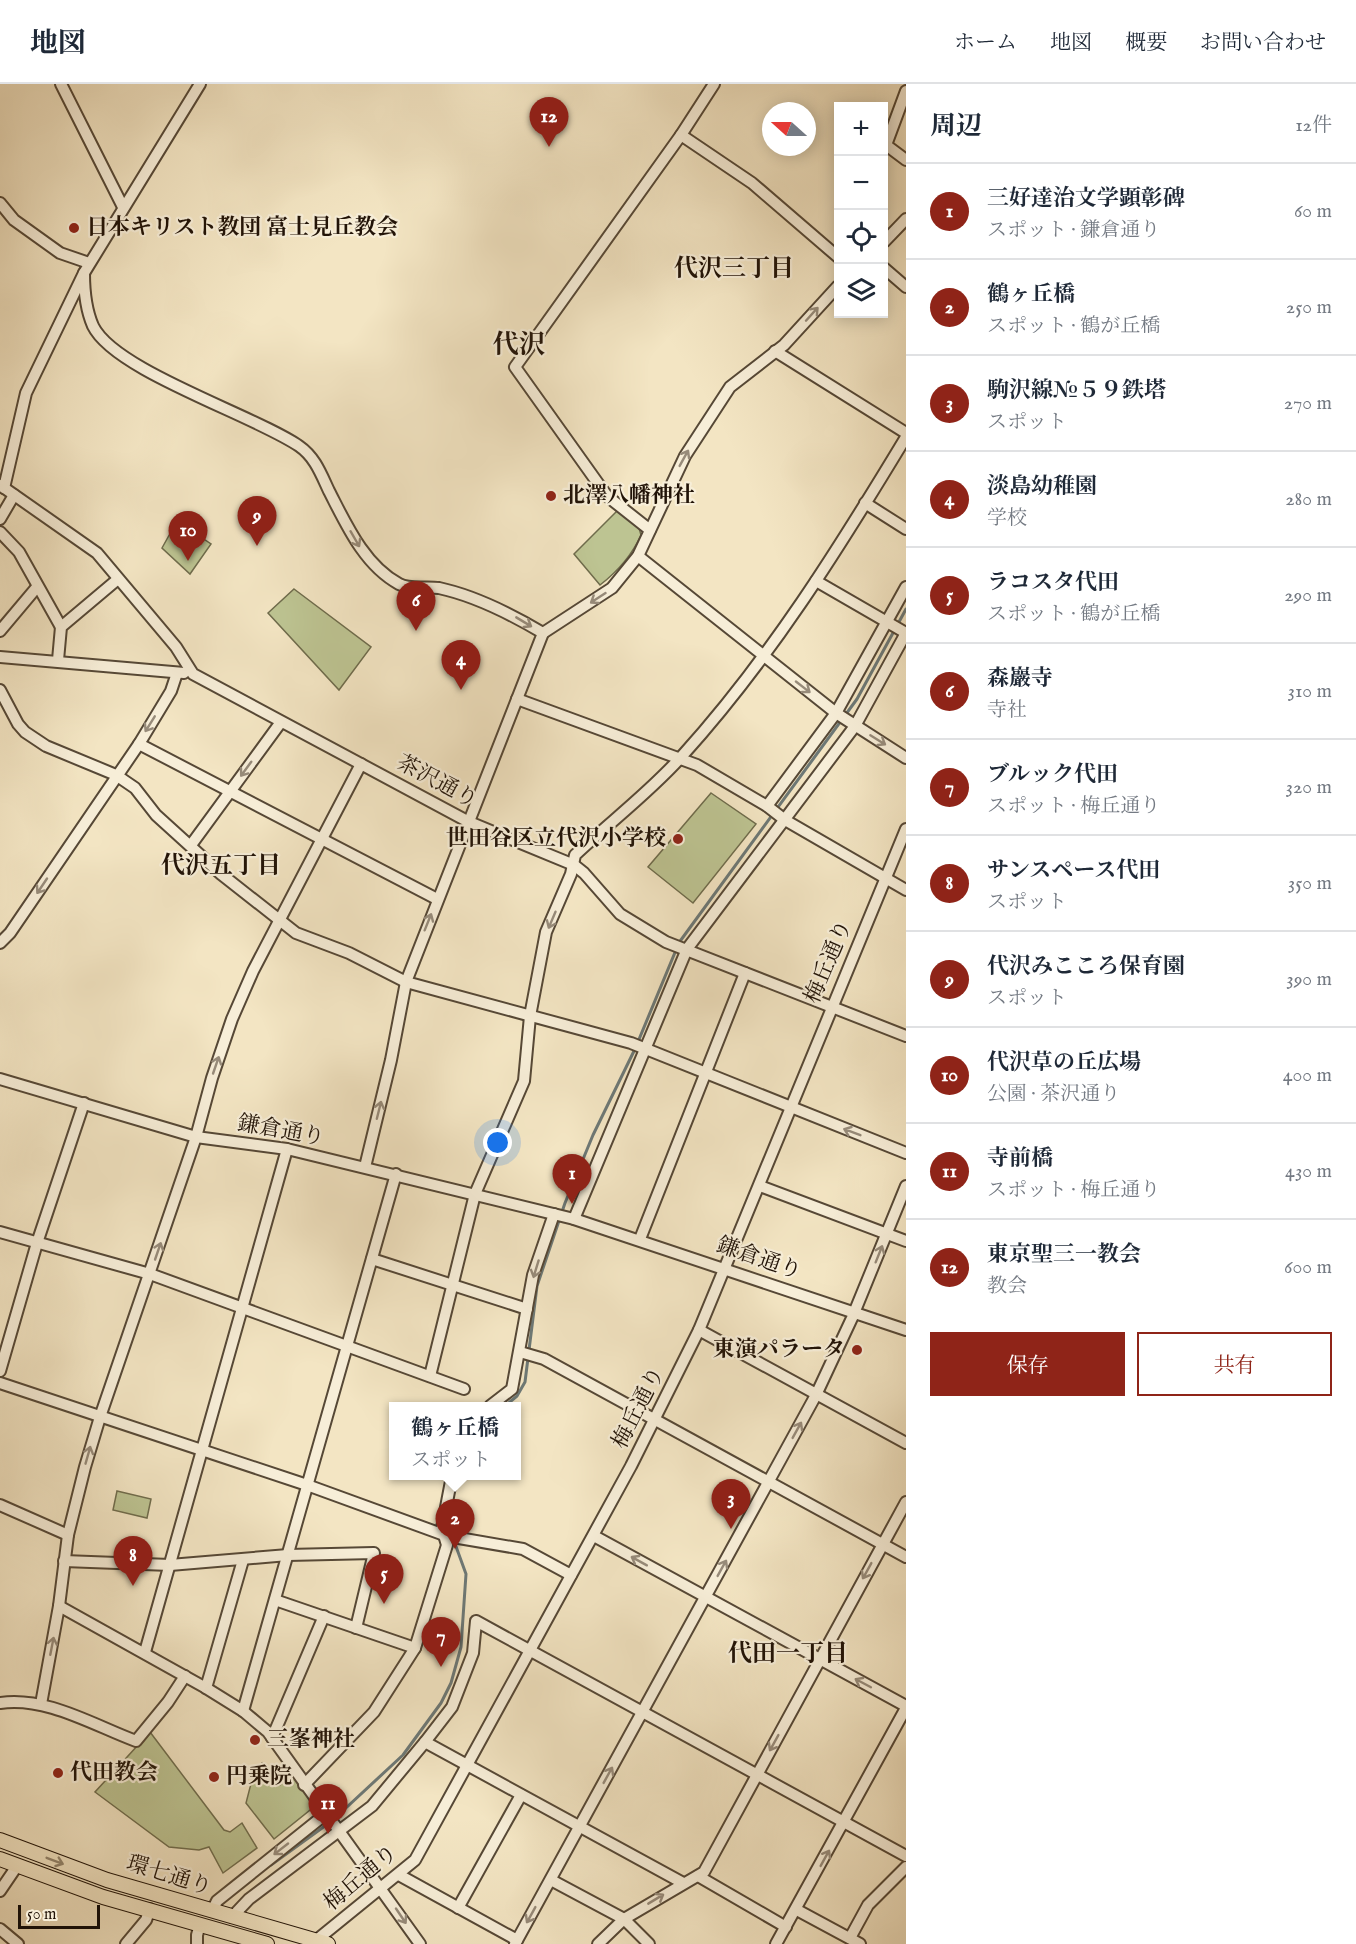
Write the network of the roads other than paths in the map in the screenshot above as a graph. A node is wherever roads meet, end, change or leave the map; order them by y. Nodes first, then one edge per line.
1 (61, 84) edge
2 (200, 84) edge
3 (714, 84) edge
4 (906, 91) edge
5 (681, 135) junction
6 (906, 160) edge
7 (0, 203) edge
8 (123, 207) junction
9 (906, 219) edge
10 (888, 238) edge
11 (834, 253) edge
12 (87, 268) junction
13 (888, 271) edge
14 (906, 287) edge
15 (834, 290) edge
16 (775, 351) junction
17 (906, 435) edge
18 (2, 486) edge
19 (14, 495) junction
20 (865, 503) junction
21 (0, 519) edge
22 (906, 529) edge
23 (650, 530) junction
24 (0, 532) edge
25 (638, 556) junction
26 (118, 579) junction
27 (816, 581) junction
28 (37, 587) junction
29 (906, 587) edge
30 (61, 627) junction
31 (899, 629) edge
32 (0, 631) edge
33 (543, 633) junction
34 (0, 657) edge
35 (764, 657) junction
36 (58, 660) junction
37 (177, 673) junction
38 (193, 674) junction
39 (0, 690) edge
40 (517, 699) junction
41 (846, 720) junction
42 (281, 722) junction
43 (139, 744) junction
44 (906, 758) edge
45 (680, 759) junction
46 (361, 764) junction
47 (116, 775) junction
48 (229, 792) junction
49 (777, 814) junction
50 (469, 822) junction
51 (906, 829) edge
52 (321, 840) junction
53 (191, 845) junction
54 (574, 865) junction
55 (885, 878) junction
56 (906, 890) edge
57 (437, 899) junction
58 (279, 922) junction
59 (0, 944) edge
60 (682, 948) junction
61 (745, 973) junction
62 (406, 982) junction
63 (831, 1007) junction
64 (530, 1016) junction
65 (906, 1036) edge
66 (644, 1049) junction
67 (704, 1073) junction
68 (0, 1079) edge
69 (84, 1103) junction
70 (790, 1108) junction
71 (196, 1137) junction
72 (287, 1149) junction
73 (906, 1153) edge
74 (365, 1167) junction
75 (396, 1174) junction
76 (760, 1186) junction
77 (906, 1186) edge
78 (475, 1194) junction
79 (563, 1216) junction
80 (0, 1232) edge
81 (887, 1234) junction
82 (640, 1239) junction
83 (906, 1241) edge
84 (37, 1243) junction
85 (372, 1258) junction
86 (726, 1268) junction
87 (150, 1274) junction
88 (452, 1286) junction
89 (243, 1307) junction
90 (527, 1309) junction
91 (855, 1312) junction
92 (699, 1330) junction
93 (906, 1330) edge
94 (347, 1346) junction
95 (527, 1353) junction
96 (0, 1371) edge
97 (430, 1376) junction
98 (0, 1383) edge
99 (464, 1389) dead end
100 (816, 1395) junction
101 (494, 1402) edge
102 (100, 1417) junction
103 (656, 1420) junction
104 (906, 1443) edge
105 (202, 1451) junction
106 (451, 1480) edge
107 (769, 1482) junction
108 (307, 1485) junction
109 (906, 1502) edge
110 (0, 1505) edge
111 (68, 1535) junction
112 (449, 1536) junction
113 (594, 1536) junction
114 (882, 1544) junction
115 (288, 1555) junction
116 (906, 1557) edge
117 (243, 1560) junction
118 (64, 1561) junction
119 (171, 1565) junction
120 (571, 1575) junction
121 (705, 1598) junction
122 (276, 1600) junction
123 (59, 1606) junction
124 (324, 1617) junction
125 (356, 1628) junction
126 (415, 1648) junction
127 (530, 1650) junction
128 (145, 1653) junction
129 (819, 1660) junction
130 (185, 1676) junction
131 (206, 1688) junction
132 (0, 1703) edge
133 (41, 1704) junction
134 (906, 1707) edge
135 (643, 1710) junction
136 (243, 1711) junction
137 (272, 1738) junction
138 (426, 1742) junction
139 (467, 1765) junction
140 (757, 1774) junction
141 (304, 1785) junction
142 (521, 1795) junction
143 (329, 1816) junction
144 (844, 1822) junction
145 (579, 1827) junction
146 (340, 1830) junction
147 (0, 1840) edge
148 (906, 1856) edge
149 (0, 1859) edge
150 (17, 1866) junction
151 (906, 1868) edge
152 (399, 1875) junction
153 (698, 1876) junction
154 (551, 1880) junction
155 (683, 1883) junction
156 (382, 1888) junction
157 (0, 1891) edge
158 (458, 1908) junction
159 (150, 1910) junction
160 (796, 1910) junction
161 (212, 1911) junction
162 (232, 1917) junction
163 (624, 1918) junction
164 (200, 1925) junction
165 (786, 1927) junction
166 (0, 1929) edge
167 (855, 1941) edge
168 (516, 1942) edge
169 (318, 1943) edge
170 (18, 1944) edge
171 (126, 1944) edge
172 (197, 1944) edge
173 (267, 1944) edge
174 (420, 1944) edge
175 (598, 1944) edge
176 (649, 1944) edge
177 (776, 1944) edge

1 - 8 street
2 - 8 street
3 - 5 street
4 - 6 street
5 - 11 street
5 - 23 street
7 - 12 street
8 - 12 street
9 - 10 street
12 - 18 street
12 -> 33 street
13 - 14 street
16 -> 15 street
16 - 17 street
23 -> 16 street
17 - 20 street
18 - 19 street, 茶沢通り
19 - 21 street
19 - 26 street, 茶沢通り
20 - 22 street
20 - 27 street
23 - 25 street
24 - 28 street
25 -> 33 street
25 - 35 street
26 - 30 street
26 - 38 street, 茶沢通り
27 - 31 street
27 - 35 street
28 - 30 street
28 - 32 street
29 - 31 street
30 - 36 street
31 - 41 street
31 - 41 street
33 - 40 street
34 - 36 street
35 -> 41 street
35 - 45 street
36 - 37 street
37 - 38 street
37 -> 43 street
38 - 42 street, 茶沢通り
39 - 47 street
40 - 45 street
40 - 50 street
41 -> 44 street
41 - 49 street
41 - 49 street
42 - 46 street, 茶沢通り
42 -> 48 street
43 - 47 street
43 - 48 street
45 - 49 street
45 - 54 street
46 - 50 street, 茶沢通り
46 - 52 street
47 - 53 street
47 -> 59 street
48 - 52 street
48 - 53 street
49 - 55 street
49 - 60 street
50 - 54 street, 茶沢通り
50 - 57 street
51 - 55 street, 梅丘通り
52 - 57 street
52 - 58 street
53 - 58 street
54 - 60 street, 茶沢通り
54 -> 64 street
55 - 56 street
55 - 63 street, 梅丘通り
62 -> 57 street
58 - 62 street
71 -> 58 street
60 - 61 street, 茶沢通り
60 - 66 street
61 - 63 street, 茶沢通り
61 - 67 street
62 - 64 street
74 -> 62 street
63 - 65 street, 茶沢通り
63 - 70 street, 梅丘通り
64 - 66 street
64 - 78 street
66 - 67 street
66 - 79 street
67 - 70 street
67 - 82 street
68 - 69 street, 鎌倉通り
69 - 71 street, 鎌倉通り
69 - 84 street
73 -> 70 street
70 - 76 street, 梅丘通り
71 - 72 street, 鎌倉通り
87 -> 71 street
72 - 74 street, 鎌倉通り
72 - 89 street
74 - 75 street, 鎌倉通り
75 - 78 street, 鎌倉通り
75 - 85 street
76 - 81 street
76 - 86 street, 梅丘通り
77 - 81 street
78 - 79 street, 鎌倉通り
78 - 88 street
79 - 82 street, 鎌倉通り
79 -> 90 street
80 - 84 street
81 - 83 street
91 -> 81 street
82 - 86 street, 鎌倉通り
84 - 87 street
84 - 96 street
85 - 88 street
85 - 94 street
86 - 91 street, 鎌倉通り
86 - 92 street, 梅丘通り
87 - 89 street
87 - 102 street
88 - 90 street
88 - 97 street
89 - 94 street
89 - 105 street
90 - 95 street
91 - 93 street, 鎌倉通り
91 - 100 street
92 - 100 street
92 - 103 street, 梅丘通り
94 - 97 street
94 - 108 street
95 - 101 street
95 - 103 street
97 - 99 street
98 - 102 street
100 - 104 street
107 -> 100 street
102 - 105 street
111 -> 102 street
103 - 107 street
103 - 113 street, 梅丘通り
105 - 108 street
105 - 119 street
106 - 112 street
107 - 114 street
121 -> 107 street
108 - 112 street
108 - 115 street
109 - 114 street
110 - 111 street
111 - 118 street
112 - 120 street
112 - 126 street
113 - 120 street, 梅丘通り
121 -> 113 street
114 - 116 street
114 -> 129 street
115 - 117 street
115 - 122 street
115 - 125 street
117 - 119 street
117 - 131 street
118 - 119 street
118 - 123 street
119 - 128 street
120 - 127 street, 梅丘通り
121 - 129 street
121 - 135 street
122 - 124 street
122 - 136 street
123 - 128 street
133 -> 123 street
124 - 125 street
124 - 137 street
125 - 126 street
126 - 141 street
127 - 135 street
127 - 138 street
127 - 139 street, 梅丘通り
128 - 130 street
134 -> 129 street
129 -> 140 street
130 - 131 street
130 - 133 street
131 - 136 street
132 - 133 street
134 - 144 street
135 - 140 street
145 -> 135 street
136 - 137 street
137 - 141 street
138 - 139 street
138 - 146 street
139 - 142 street
139 - 152 street, 梅丘通り
140 - 144 street
140 - 153 street
141 - 143 street
142 - 145 street
142 - 158 street
143 - 146 street
143 -> 161 street
144 - 148 street
160 -> 144 street
145 - 154 street
145 - 155 street
146 - 156 street
146 - 162 street
147 -> 161 main road, 環七通り
149 - 150 main road, 環七通り
150 - 157 street
150 - 159 main road, 環七通り
151 - 167 street
152 - 156 street, 梅丘通り
152 - 158 street
153 - 155 street
153 - 165 street
154 - 163 street
154 -> 168 street
163 -> 155 street
156 - 169 street, 梅丘通り
156 -> 174 street
158 - 168 street
159 - 164 main road, 環七通り
159 - 171 street
160 - 165 street
160 - 167 street
161 - 162 main road, 環七通り
162 - 169 main road, 環七通り
163 - 175 street
163 - 176 street
164 - 172 street
164 - 173 main road, 環七通り
165 - 177 street
166 - 170 street

